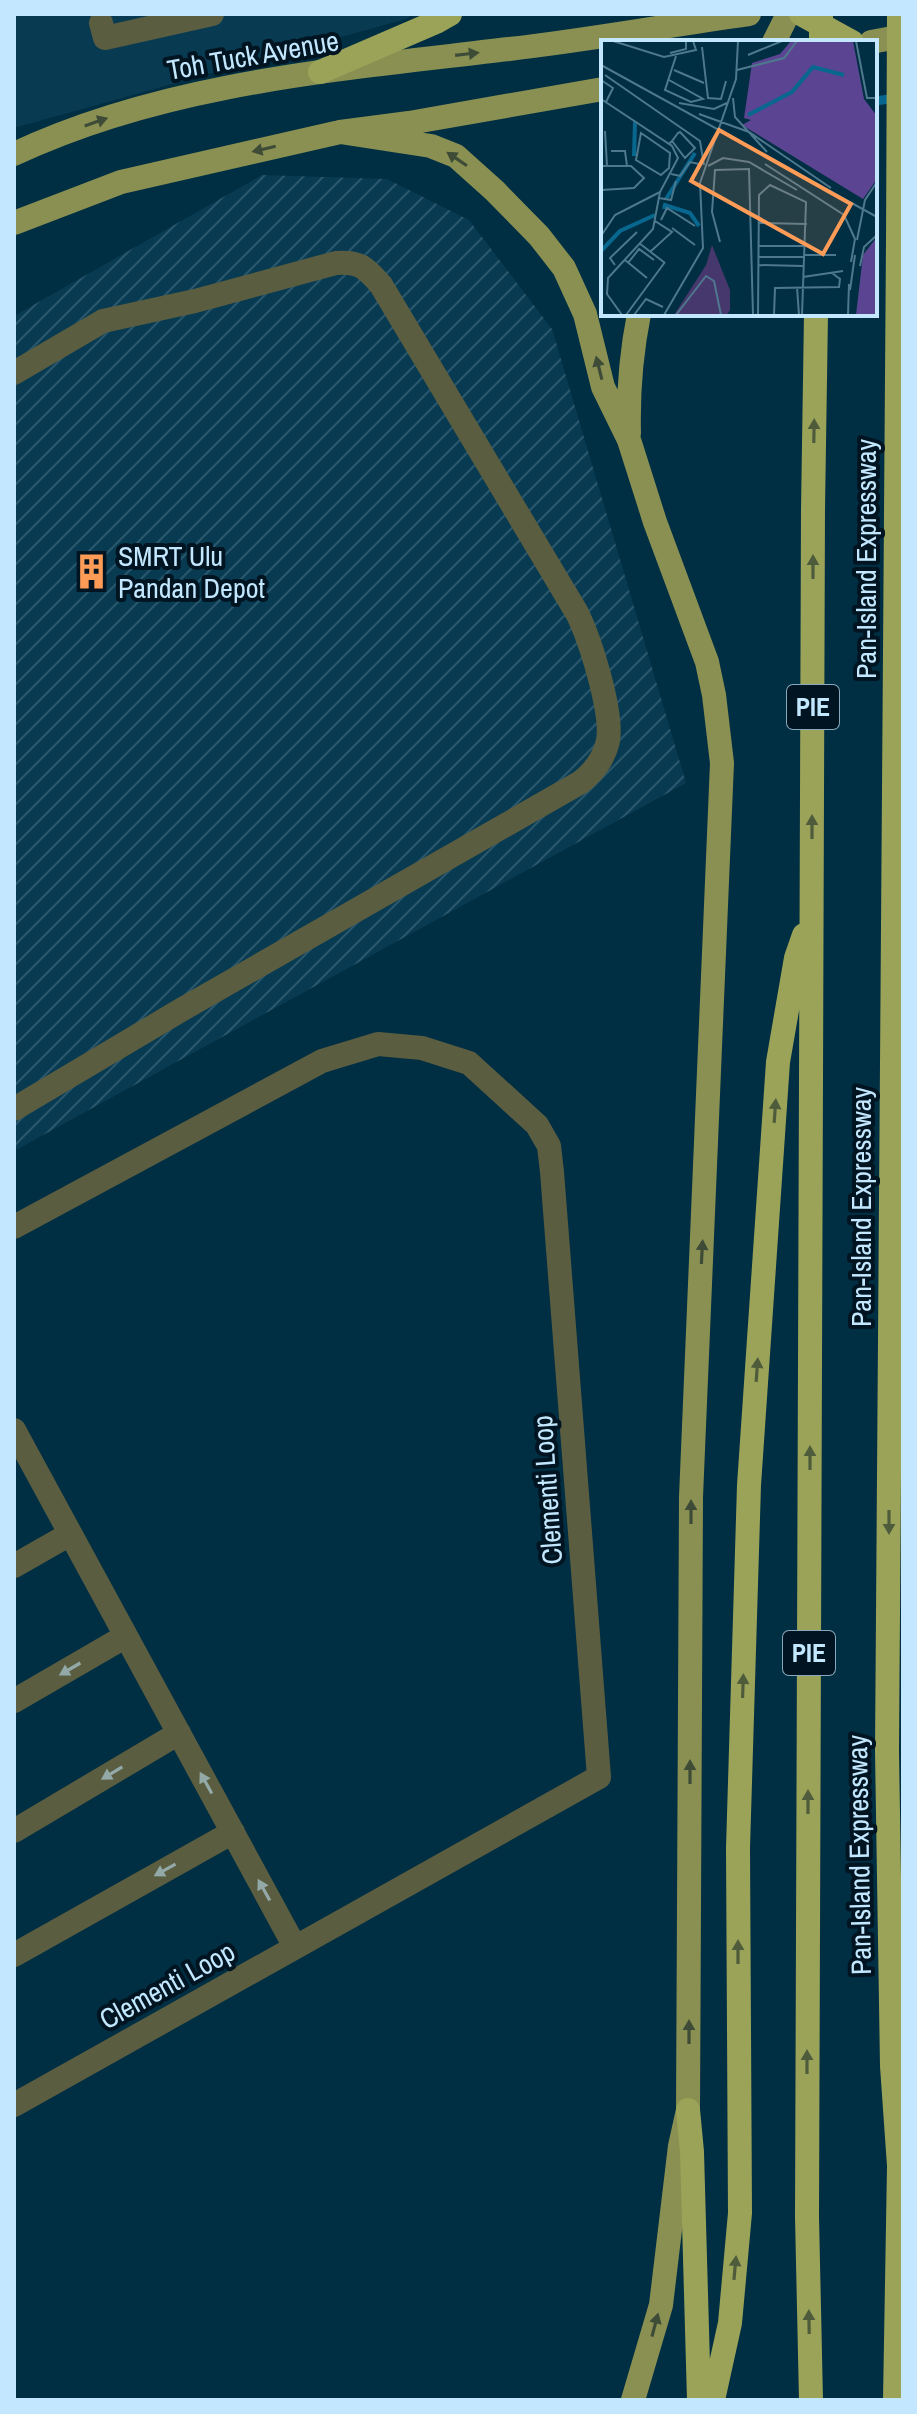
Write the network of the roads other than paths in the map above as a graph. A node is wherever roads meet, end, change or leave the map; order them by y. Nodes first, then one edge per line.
1 (212, 14) edge
2 (450, 14) edge
3 (749, 14) edge
4 (788, 14) edge
5 (801, 14) edge
6 (821, 14) edge
7 (901, 14) edge
8 (101, 23) dead end
9 (903, 36) edge
10 (775, 40) edge
11 (821, 40) edge
12 (848, 40) edge
13 (877, 41) edge
14 (320, 72) junction
15 (601, 89) edge
16 (340, 132) junction
17 (14, 154) edge
18 (14, 223) edge
19 (639, 316) edge
20 (816, 316) edge
21 (14, 373) edge
22 (629, 440) junction
23 (812, 905) junction
24 (14, 1109) edge
25 (14, 1227) edge
26 (17, 1444) edge
27 (70, 1534) junction
28 (14, 1566) edge
29 (126, 1636) junction
30 (14, 1701) edge
31 (179, 1733) junction
32 (14, 1831) edge
33 (233, 1832) junction
34 (295, 1947) junction
35 (14, 1955) edge
36 (14, 2105) edge
37 (688, 2110) junction
38 (903, 2134) edge
39 (899, 2166) junction
40 (633, 2400) edge
41 (699, 2400) edge
42 (713, 2400) edge
43 (811, 2400) edge
44 (895, 2400) edge

1 - 8 street
2 - 14 highway
14 -> 3 main road, Toh Tuck Avenue
4 - 10 main road
5 - 12 highway
6 - 11 highway, bridge
7 -> 39 highway, Pan-Island Expressway, bridge
9 - 13 main road
17 -> 14 main road, Toh Tuck Avenue
15 - 16 main road
16 -> 18 main road
22 -> 16 main road
19 - 22 main road
23 -> 20 highway, Pan-Island Expressway / PIE
21 - 24 street
37 -> 22 main road
42 -> 23 highway
43 -> 23 highway, Pan-Island Expressway / PIE
25 - 34 street, Clementi Loop
26 - 27 street
27 - 28 street
27 - 29 street
29 -> 30 street
29 - 31 street
31 -> 32 street
33 -> 31 street
34 -> 33 street
33 -> 35 street
34 - 36 street, Clementi Loop
40 -> 37 main road
37 - 41 highway
38 - 39 highway
39 - 44 highway, Pan-Island Expressway

